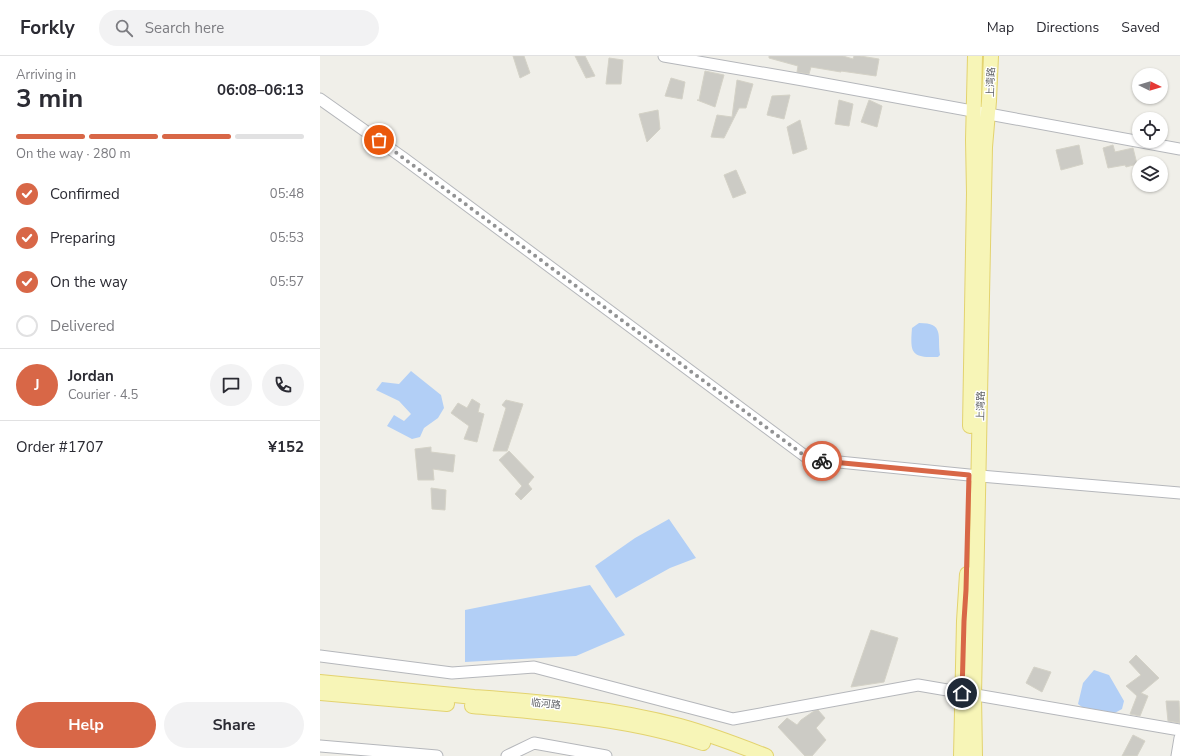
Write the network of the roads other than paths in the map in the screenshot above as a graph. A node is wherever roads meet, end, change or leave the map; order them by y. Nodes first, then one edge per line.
1 (664, 56) edge
2 (975, 56) edge
3 (991, 56) edge
4 (320, 99) edge
5 (974, 111) junction
6 (988, 114) junction
7 (1180, 149) edge
8 (974, 475) junction
9 (1180, 493) edge
10 (320, 656) edge
11 (320, 682) edge
12 (320, 693) edge
13 (968, 694) junction
14 (1180, 730) edge
15 (1180, 738) edge
16 (320, 746) edge
17 (436, 756) edge
18 (507, 756) edge
19 (606, 756) edge
20 (740, 756) edge
21 (766, 756) edge
22 (961, 756) edge
23 (975, 756) edge
24 (1177, 756) edge

1 - 5 street
2 - 5 main road, 上湾路
3 - 6 main road, 上湾路
4 - 8 street
5 - 6 street
5 - 8 main road, 上湾路
6 - 7 street
6 - 8 main road, 上湾路
8 - 9 street
8 - 13 main road, 上湾路
10 - 13 street
11 - 21 main road, 临河路
12 - 20 main road, 临河路
13 - 14 street
13 - 22 main road, 上湾路
13 - 23 main road, 上湾路
15 - 24 street
16 - 17 street
18 - 19 street

